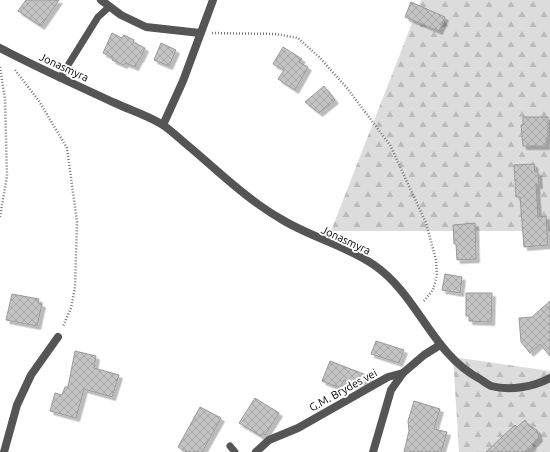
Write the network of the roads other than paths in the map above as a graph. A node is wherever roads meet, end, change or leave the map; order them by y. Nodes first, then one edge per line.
1 (101, 0) edge
2 (213, 0) edge
3 (109, 7) junction
4 (200, 33) junction
5 (0, 48) edge
6 (60, 78) junction
7 (164, 125) junction
8 (58, 337) road end
9 (440, 345) junction
10 (403, 372) junction
11 (550, 378) edge
12 (230, 446) dead end
13 (4, 452) edge
14 (235, 452) edge
15 (256, 452) edge
16 (373, 452) edge

1 - 3 street
2 - 4 street
3 - 4 street
3 - 6 lane
4 - 7 street
5 - 6 street, Jonasmyra
6 - 7 street, Jonasmyra
7 - 9 street, Jonasmyra
8 - 13 street
9 - 10 street, G.M. Brydes vei
9 - 11 street, Jonasmyra
10 - 15 street, G.M. Brydes vei
10 - 16 street
12 - 14 lane

